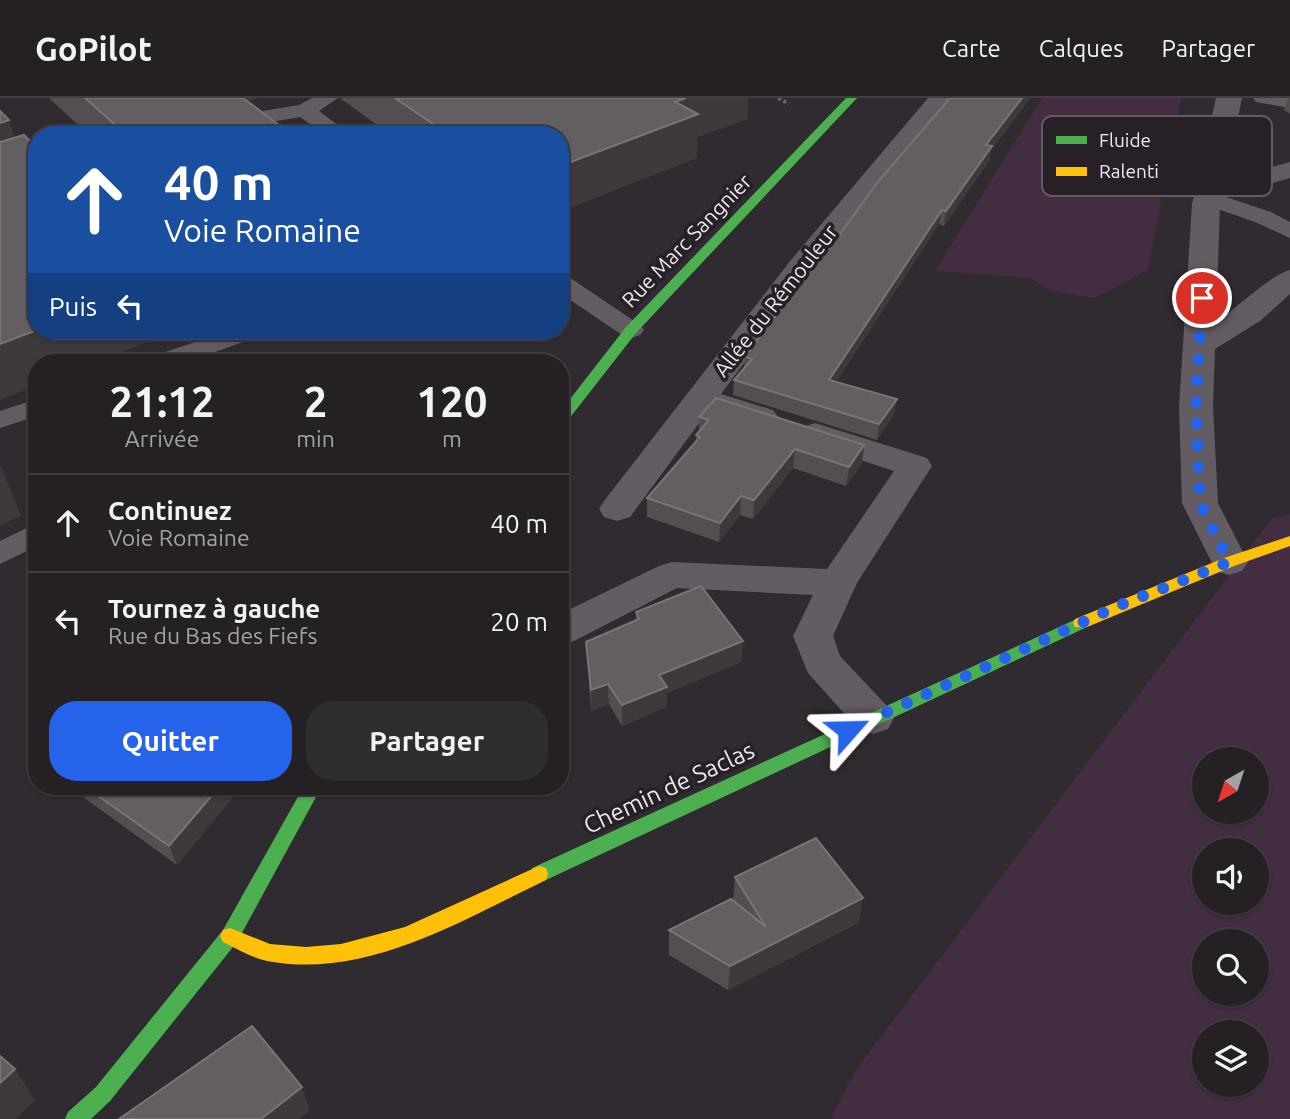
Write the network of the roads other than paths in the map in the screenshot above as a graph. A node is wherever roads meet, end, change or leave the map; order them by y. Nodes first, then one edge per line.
1 (328, 98) edge
2 (852, 98) edge
3 (941, 98) edge
4 (1229, 98) edge
5 (1263, 98) edge
6 (1290, 102) edge
7 (304, 110) junction
8 (1225, 116) edge
9 (208, 126) edge
10 (328, 126) edge
11 (1290, 170) edge
12 (1272, 176) edge
13 (1208, 196) joint
14 (1290, 231) edge
15 (1290, 279) edge
16 (569, 288) edge
17 (631, 330) junction
18 (225, 340) edge
19 (1200, 345) junction
20 (185, 354) edge
21 (701, 398) junction
22 (569, 409) edge
23 (28, 410) edge
24 (0, 420) edge
25 (617, 509) dead end
26 (28, 538) edge
27 (1290, 541) edge
28 (0, 554) edge
29 (1229, 562) junction
30 (838, 583) junction
31 (569, 626) edge
32 (873, 718) junction
33 (308, 795) edge
34 (229, 936) junction
35 (75, 1119) edge

1 - 7 lane
2 - 17 street, Rue Marc Sangnier
3 - 21 street, Allée du Rémouleur
4 - 8 street
5 - 6 lane
7 - 9 lane
7 - 10 lane
11 - 12 street
13 - 14 lane
13 - 19 street
15 - 19 street
16 - 17 lane
17 - 22 street, Rue Marc Sangnier
18 - 20 lane
19 - 29 street
21 - 25 street, Allée du Rémouleur
21 - 30 street
23 - 24 lane
26 - 28 lane
27 - 29 street, Chemin de Saclas
29 - 32 street, Chemin de Saclas
30 - 31 street
30 - 32 street
32 - 34 street, Chemin de Saclas
33 - 34 street
34 - 35 street

